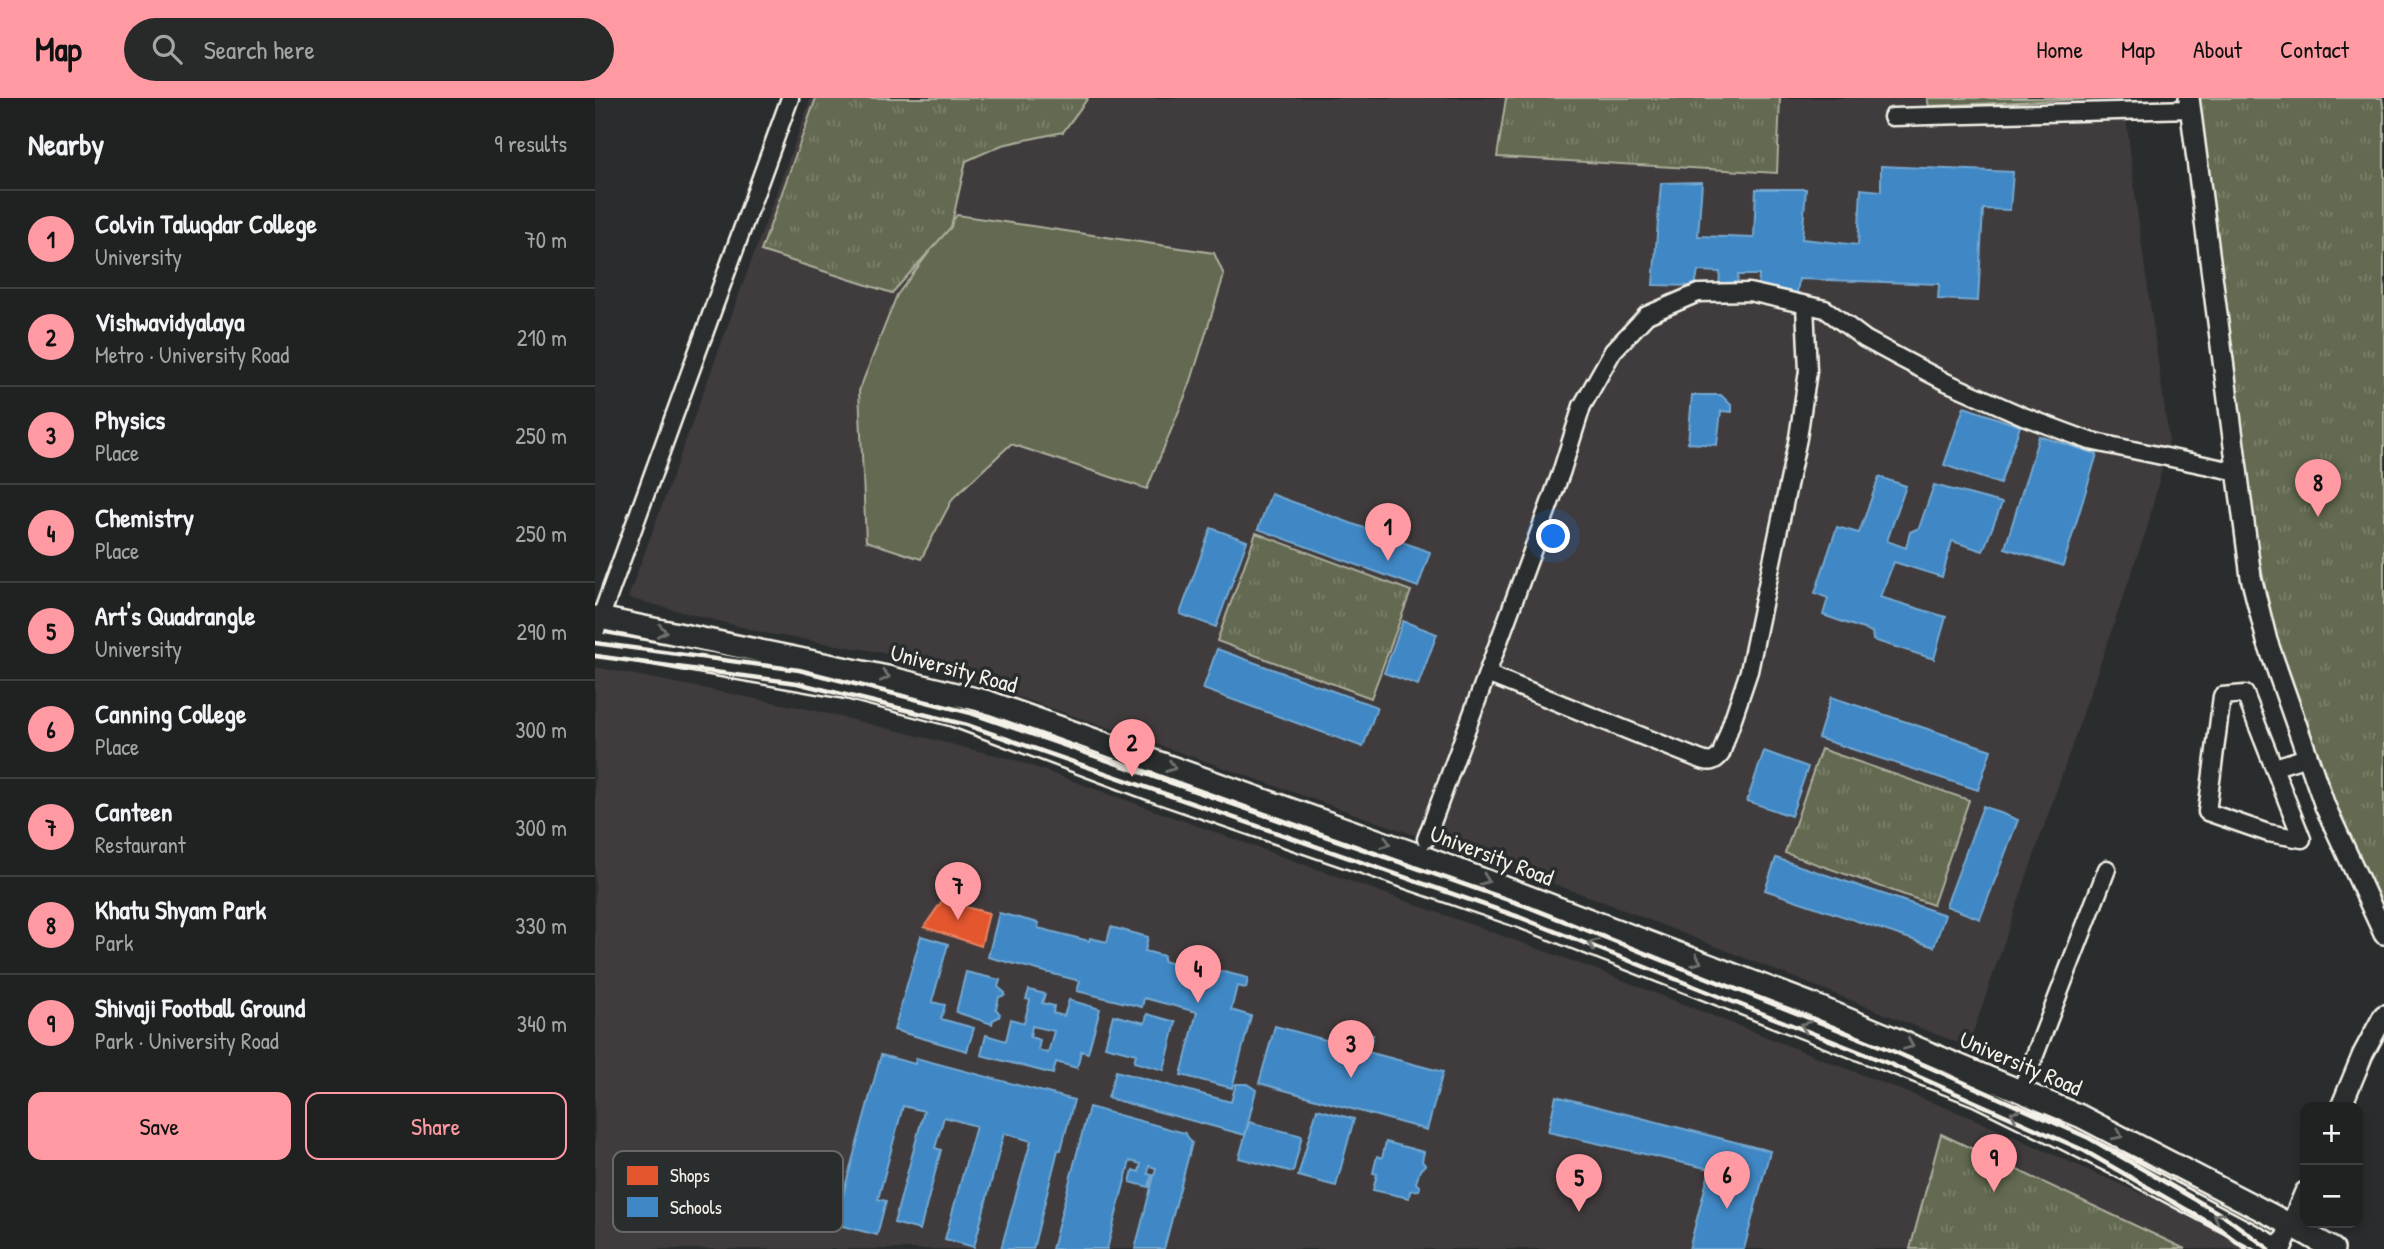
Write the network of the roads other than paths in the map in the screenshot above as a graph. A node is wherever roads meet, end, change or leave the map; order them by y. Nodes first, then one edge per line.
1 (790, 98) edge
2 (2190, 104) edge
3 (1892, 117) dead end
4 (1805, 304) junction
5 (2238, 472) junction
6 (597, 623) edge
7 (595, 643) edge
8 (1487, 674) junction
9 (2307, 757) junction
10 (2275, 767) junction
11 (1426, 839) dead end
12 (2107, 869) dead end
13 (2384, 934) edge
14 (2384, 1015) edge
15 (1935, 1067) junction
16 (2021, 1091) junction
17 (2343, 1102) edge
18 (2300, 1204) edge
19 (2291, 1225) junction
20 (2280, 1249) edge
21 (2333, 1249) edge

1 - 6 street
2 - 3 street
2 - 5 street
4 - 5 street
4 - 8 street
4 - 8 street
5 - 9 street
6 -> 15 main road, University Road
15 -> 7 main road, University Road
8 - 11 street
9 - 10 street
9 - 13 street
10 - 10 street
12 - 16 street
14 - 17 street
15 - 16 main road, University Road
20 -> 15 main road, University Road
16 -> 19 main road, University Road
18 - 19 street
19 - 20 street
19 - 21 main road, University Road

